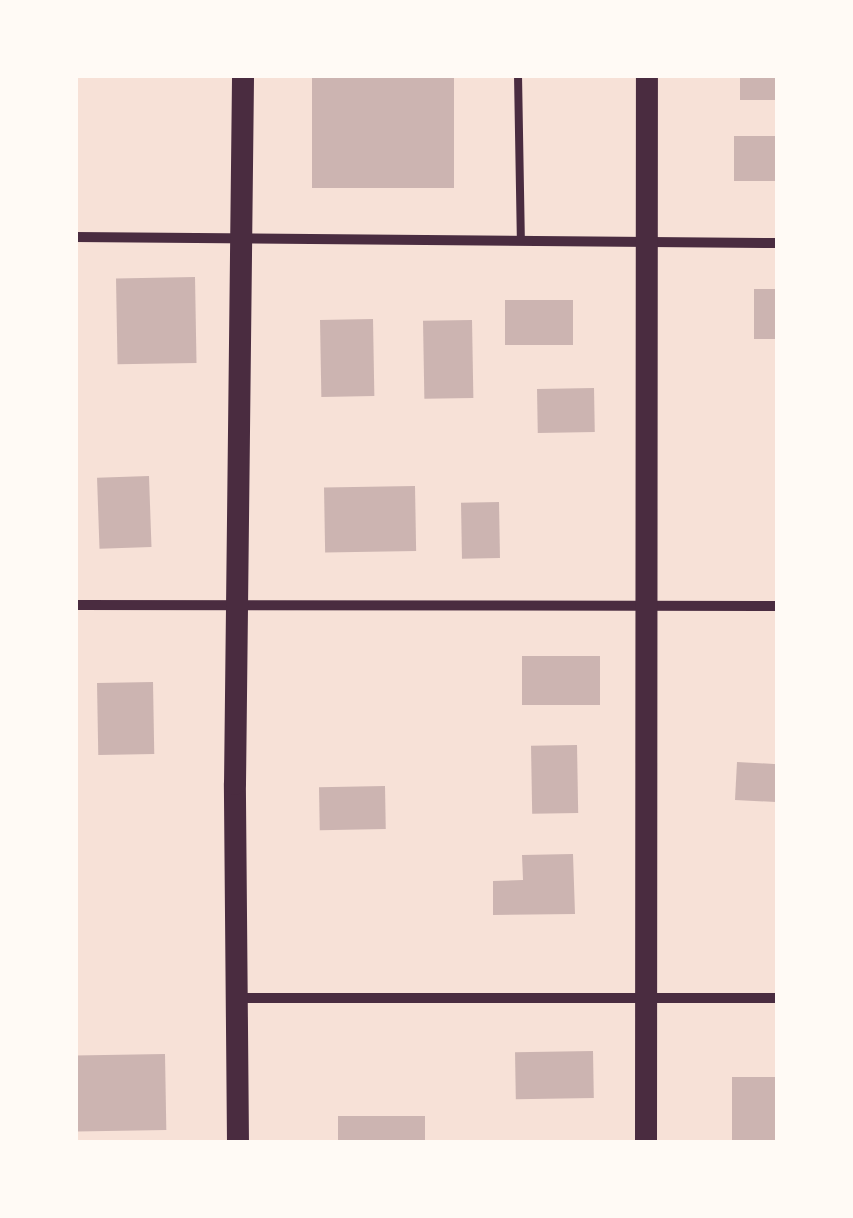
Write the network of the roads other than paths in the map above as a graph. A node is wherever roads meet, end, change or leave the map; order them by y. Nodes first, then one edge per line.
1 (243, 75) edge
2 (518, 75) edge
3 (647, 75) edge
4 (75, 238) edge
5 (242, 238) junction
6 (521, 241) junction
7 (647, 242) junction
8 (778, 244) edge
9 (75, 605) edge
10 (237, 605) junction
11 (646, 605) junction
12 (778, 606) edge
13 (238, 998) junction
14 (646, 998) junction
15 (778, 998) edge
16 (238, 1143) edge
17 (646, 1143) edge

1 - 5 main road
2 - 6 lane
3 - 7 main road
4 - 5 street
5 - 6 street
5 - 10 main road
6 - 7 street
7 - 8 street
7 - 11 main road
9 - 10 street
10 - 11 street
10 - 13 main road
11 - 12 street
11 - 14 main road
13 - 14 street
13 - 16 main road
14 - 15 street
14 - 17 main road

